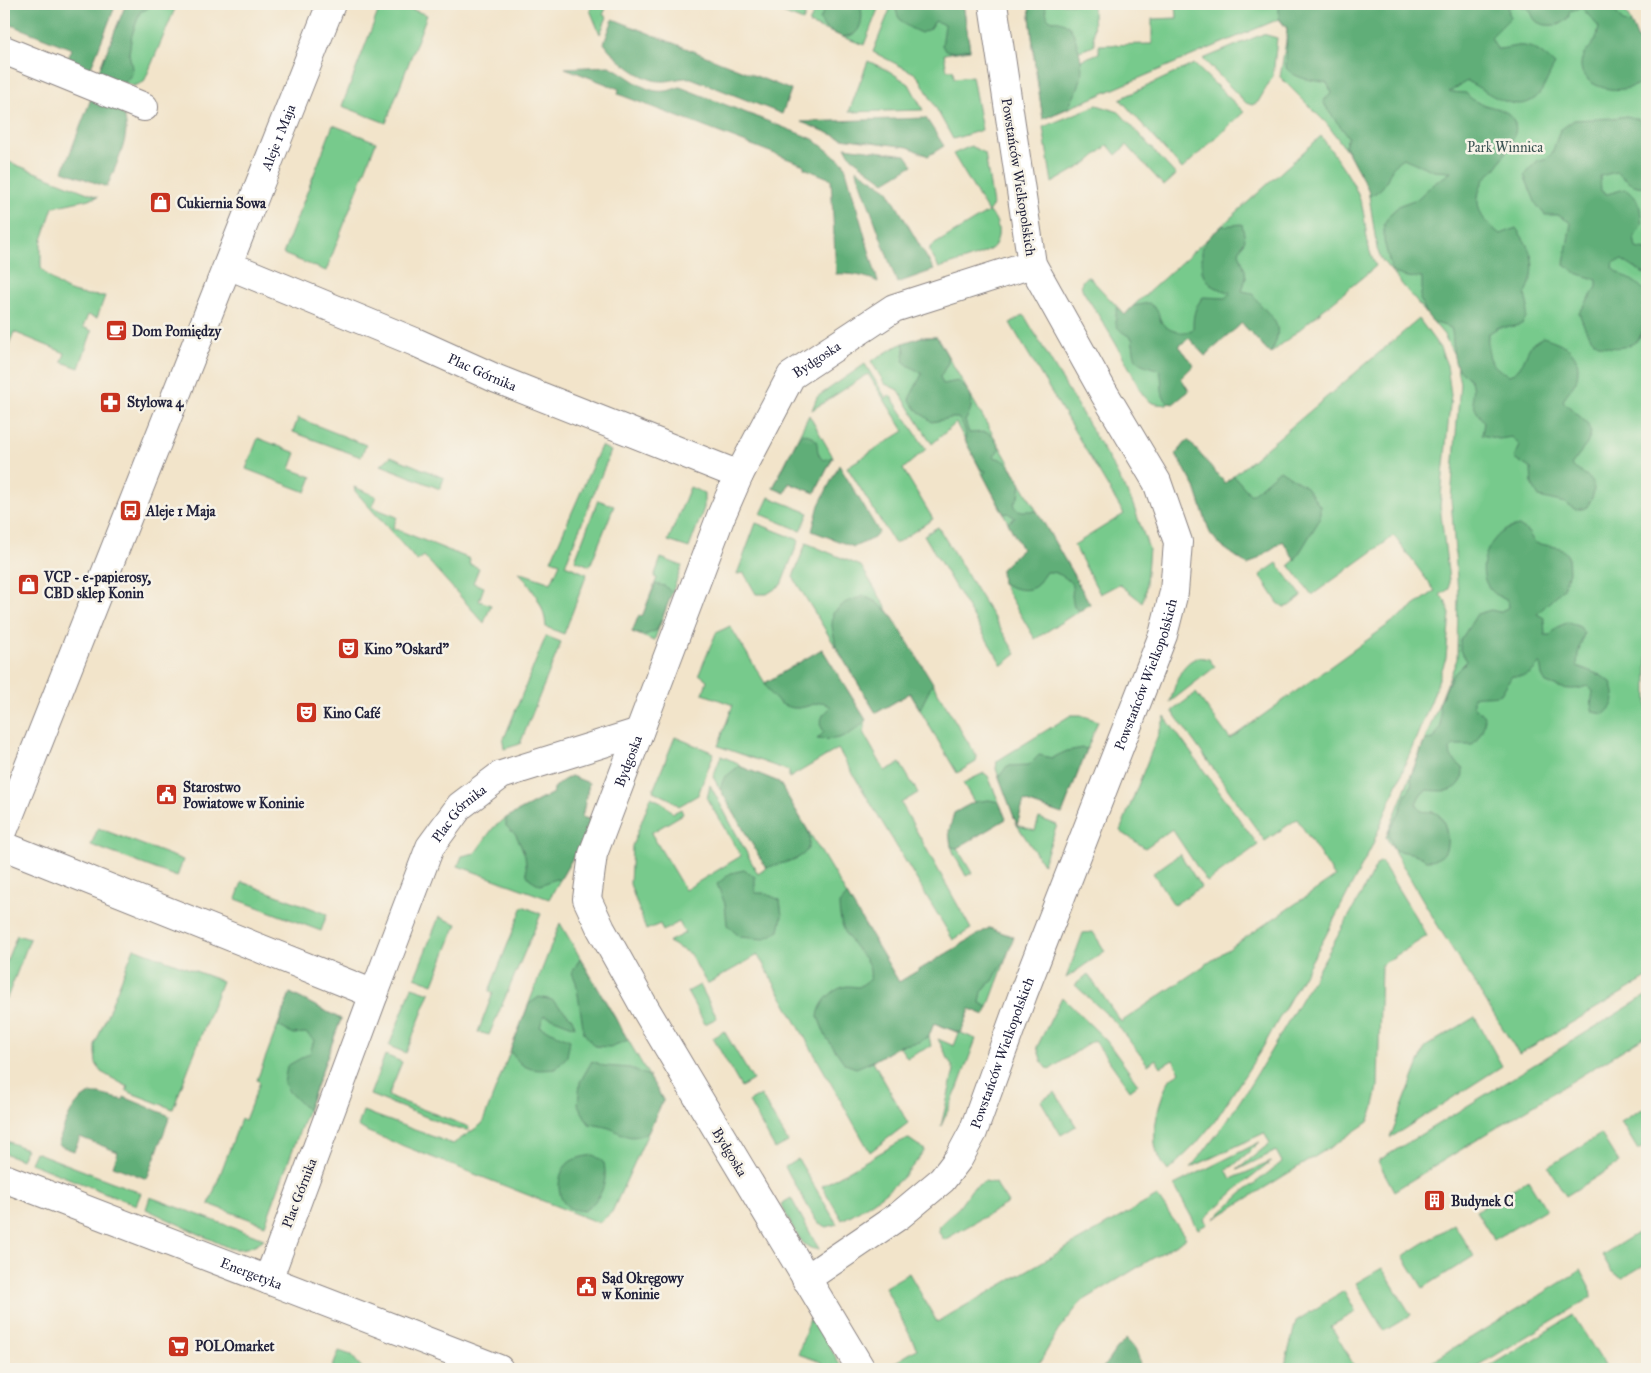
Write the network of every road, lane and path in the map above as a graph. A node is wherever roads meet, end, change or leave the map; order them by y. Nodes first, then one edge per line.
1 (331, 4) edge
2 (993, 4) edge
3 (4, 50) edge
4 (144, 107) dead end
5 (1032, 264) junction
6 (228, 265) junction
7 (739, 475) junction
8 (640, 732) junction
9 (4, 829) edge
10 (4, 846) edge
11 (374, 994) junction
12 (4, 1178) edge
13 (806, 1279) junction
14 (268, 1280) junction
15 (499, 1369) edge
16 (860, 1369) edge

1 - 6 street, Aleje 1 Maja
2 - 5 street, Powstańców Wielkopolskich
3 - 4 street
5 - 7 street, Bydgoska
5 - 13 street, Powstańców Wielkopolskich
6 - 7 street, Plac Górnika
6 - 9 street, Aleje 1 Maja
7 - 8 street, Bydgoska
8 - 11 street, Plac Górnika
8 - 13 street, Bydgoska
10 - 11 street
11 - 14 street, Plac Górnika
12 - 14 street, Energetyka
13 - 16 street, Bydgoska
14 - 15 street, Energetyka

